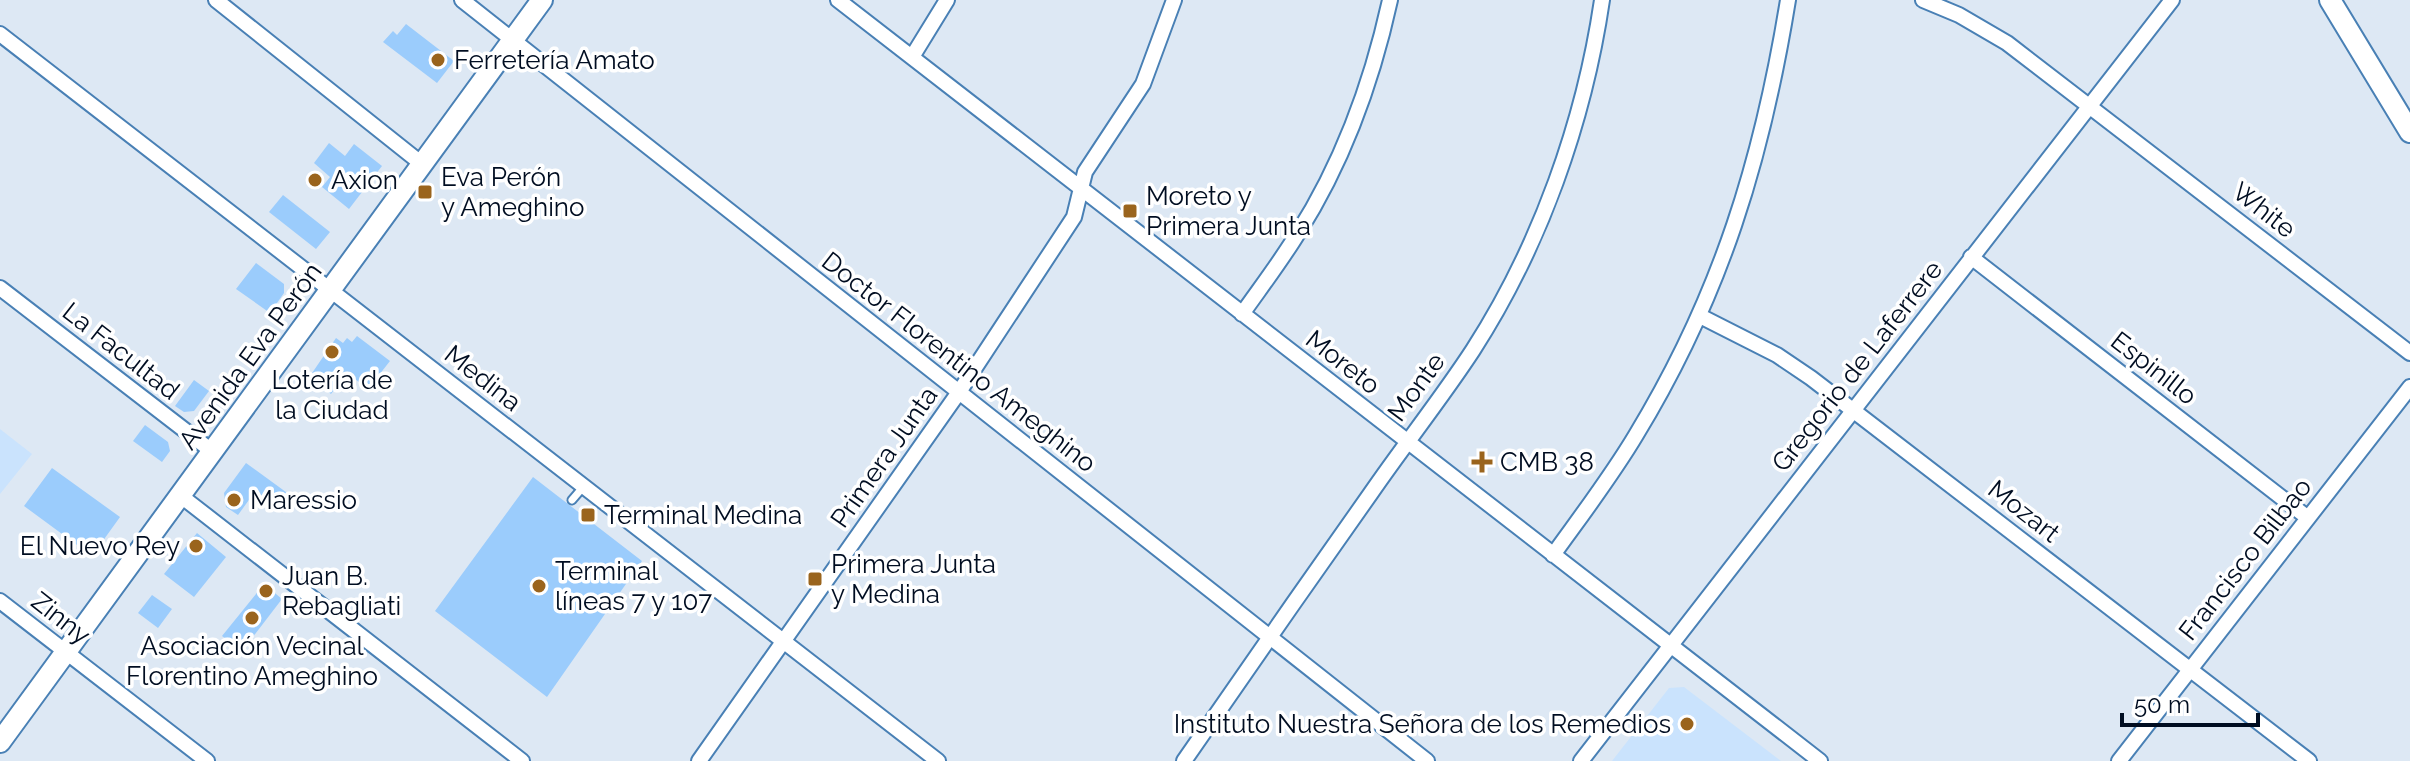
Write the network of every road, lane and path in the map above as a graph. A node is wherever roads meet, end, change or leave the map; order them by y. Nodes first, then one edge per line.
1 (216, 0) edge
2 (462, 0) edge
3 (542, 0) edge
4 (838, 0) edge
5 (947, 0) edge
6 (1174, 0) edge
7 (1390, 0) edge
8 (1602, 0) edge
9 (1788, 0) edge
10 (1923, 0) edge
11 (2172, 0) edge
12 (2330, 0) edge
13 (0, 34) edge
14 (513, 40) junction
15 (912, 57) junction
16 (2089, 105) junction
17 (2410, 132) edge
18 (422, 164) junction
19 (1081, 190) junction
20 (1971, 257) junction
21 (0, 288) edge
22 (330, 290) junction
23 (1242, 314) junction
24 (1700, 316) junction
25 (2410, 353) edge
26 (2410, 387) edge
27 (959, 392) junction
28 (1853, 410) junction
29 (1407, 441) junction
30 (213, 452) junction
31 (584, 486) junction
32 (181, 496) junction
33 (572, 500) dead end
34 (2308, 518) junction
35 (1553, 555) junction
36 (0, 601) edge
37 (1269, 638) junction
38 (784, 643) junction
39 (1671, 646) junction
40 (66, 652) junction
41 (2190, 670) junction
42 (0, 742) edge
43 (207, 761) edge
44 (522, 761) edge
45 (699, 761) edge
46 (938, 761) edge
47 (1184, 761) edge
48 (1427, 761) edge
49 (1581, 761) edge
50 (1820, 761) edge
51 (2119, 761) edge
52 (2309, 761) edge

1 - 18 street
2 - 14 street, Doctor Florentino Ameghino
3 - 14 main road, Avenida Eva Perón
4 - 15 street, Moreto
5 - 15 street
6 - 19 street, Primera Junta
7 - 23 street
8 - 29 street, Monte
9 - 24 street
10 - 16 street, White
11 - 16 street, Gregorio de Laferrere
12 - 17 main road
13 - 22 street, Medina
14 - 18 main road, Avenida Eva Perón
14 - 27 street, Doctor Florentino Ameghino
15 - 19 street, Moreto
16 - 20 street, Gregorio de Laferrere
16 - 25 street, White
18 - 22 main road, Avenida Eva Perón
19 - 23 street, Moreto
19 - 27 street, Primera Junta
20 - 28 street, Gregorio de Laferrere
20 - 34 street, Espinillo
21 - 30 street, La Facultad
22 - 30 main road, Avenida Eva Perón
22 - 31 street, Medina
23 - 29 street, Moreto
24 - 28 street, Mozart
24 - 35 street
26 - 34 street, Francisco Bilbao
27 - 37 street, Doctor Florentino Ameghino
27 - 38 street, Primera Junta
28 - 39 street, Gregorio de Laferrere
28 - 41 street, Mozart
29 - 35 street, Moreto
29 - 37 street, Monte
30 - 32 main road, Avenida Eva Perón
31 - 33 lane
31 - 38 street, Medina
32 - 40 main road, Avenida Eva Perón
32 - 44 street
34 - 41 street, Francisco Bilbao
35 - 39 street, Moreto
36 - 40 street, Zinny
37 - 47 street, Monte
37 - 48 street, Doctor Florentino Ameghino
38 - 45 street, Primera Junta
38 - 46 street, Medina
39 - 49 street, Gregorio de Laferrere
39 - 50 street, Moreto
40 - 42 main road, Avenida Eva Perón
40 - 43 street, Zinny
41 - 51 street, Francisco Bilbao
41 - 52 street, Mozart

